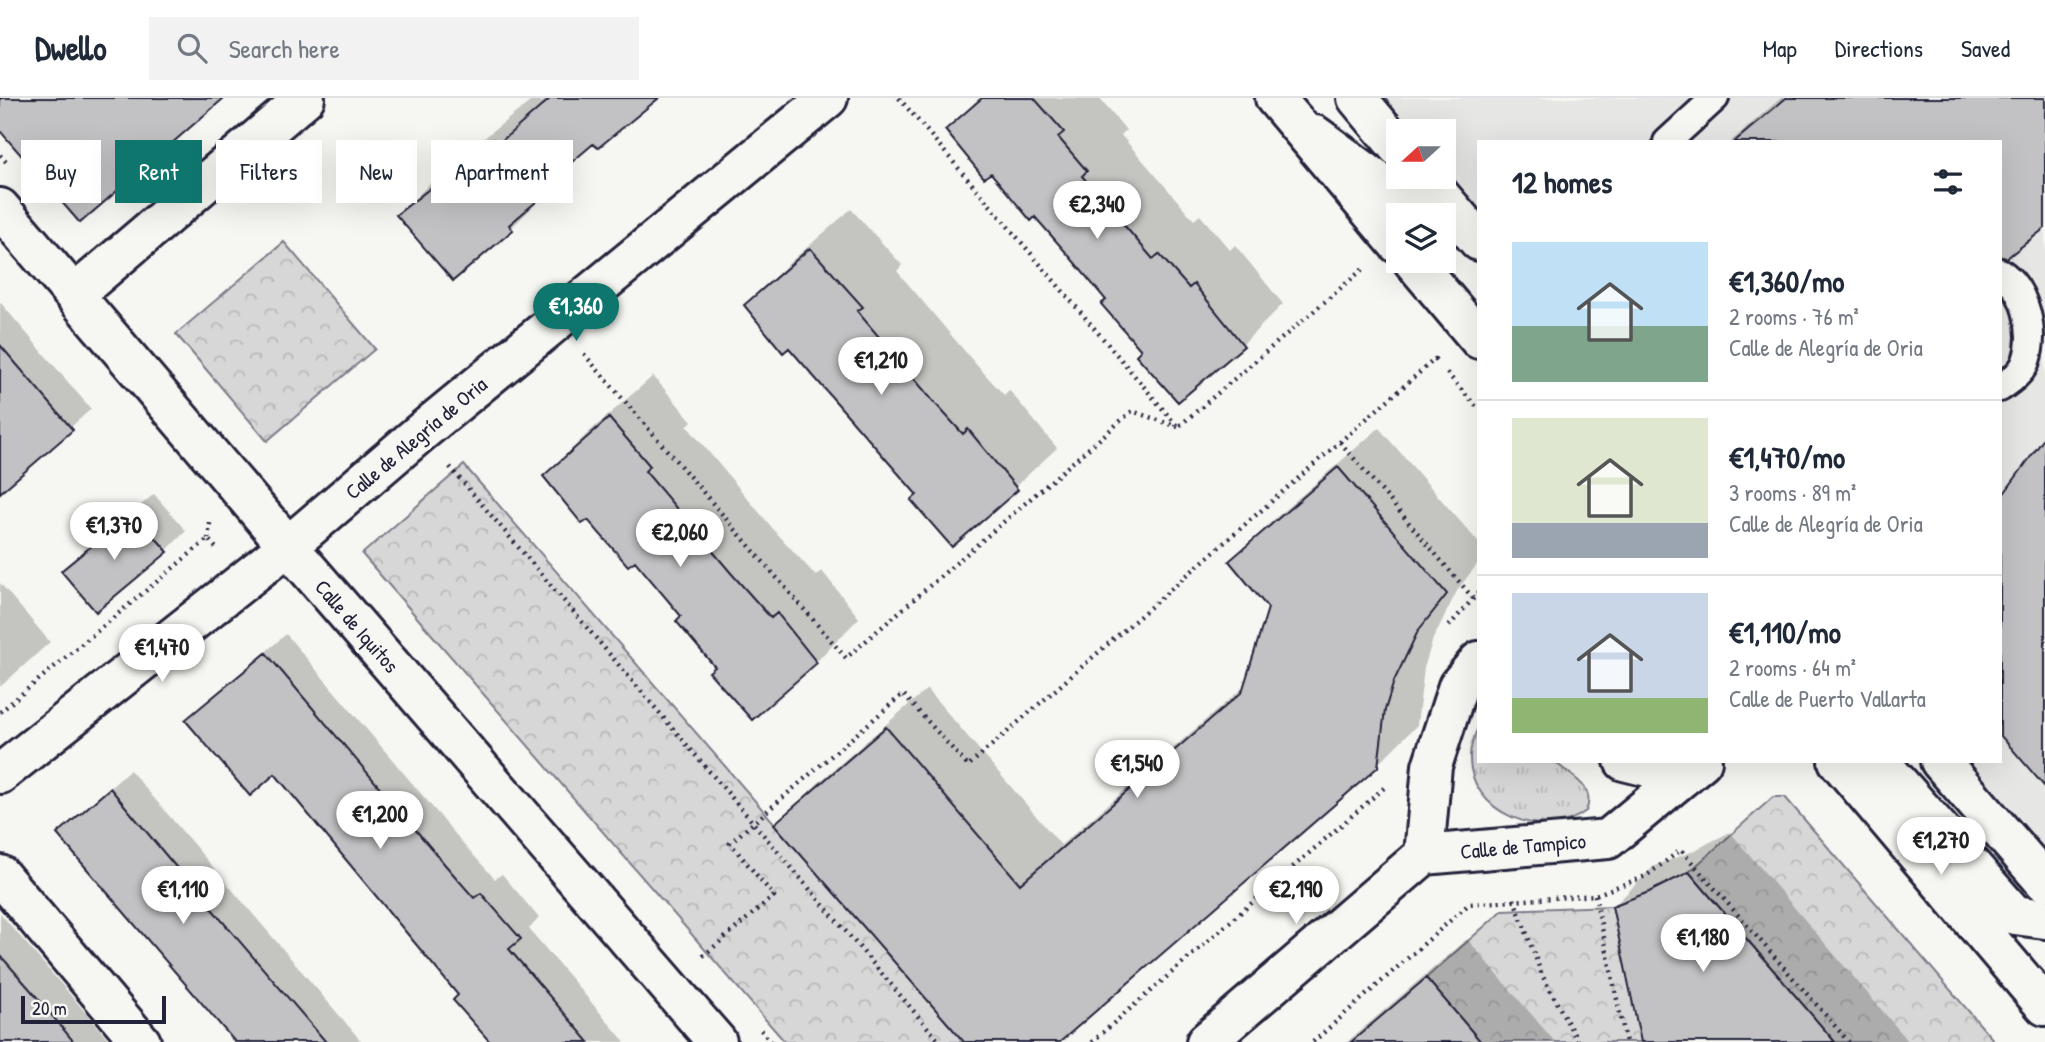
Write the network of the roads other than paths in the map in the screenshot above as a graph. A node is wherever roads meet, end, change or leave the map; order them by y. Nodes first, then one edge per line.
1 (305, 98) edge
2 (828, 98) edge
3 (1357, 98) edge
4 (1715, 98) edge
5 (1283, 107) edge
6 (1386, 132) edge
7 (1669, 140) edge
8 (1434, 189) edge
9 (1408, 203) edge
10 (0, 208) edge
11 (1386, 229) edge
12 (1456, 239) edge
13 (1477, 239) edge
14 (1477, 255) edge
15 (1423, 273) edge
16 (2002, 274) edge
17 (75, 294) junction
18 (1477, 337) edge
19 (2002, 386) edge
20 (288, 547) junction
21 (1477, 663) edge
22 (1642, 763) edge
23 (1841, 763) edge
24 (1881, 763) edge
25 (1942, 763) edge
26 (1693, 769) edge
27 (0, 774) edge
28 (1424, 855) junction
29 (0, 874) edge
30 (2045, 882) edge
31 (2045, 919) edge
32 (2045, 1006) edge
33 (141, 1042) edge
34 (717, 1042) edge
35 (1206, 1042) edge

1 - 17 street
2 - 20 street, Calle de Alegría de Oria
3 - 6 street
4 - 7 lane
5 - 9 street
5 - 11 street
8 - 13 street
10 - 17 street, Calle de Iquitos
12 - 14 street
15 - 18 street
16 - 19 lane
17 - 20 street, Calle de Iquitos
20 - 27 street, Calle de Alegría de Oria
20 - 34 street, Calle de Iquitos
21 - 28 street
22 - 26 street, Calle de Tampico
23 - 32 street
24 - 31 street
25 - 30 street
26 - 28 street, Calle de Tampico
28 - 35 street
29 - 33 street

